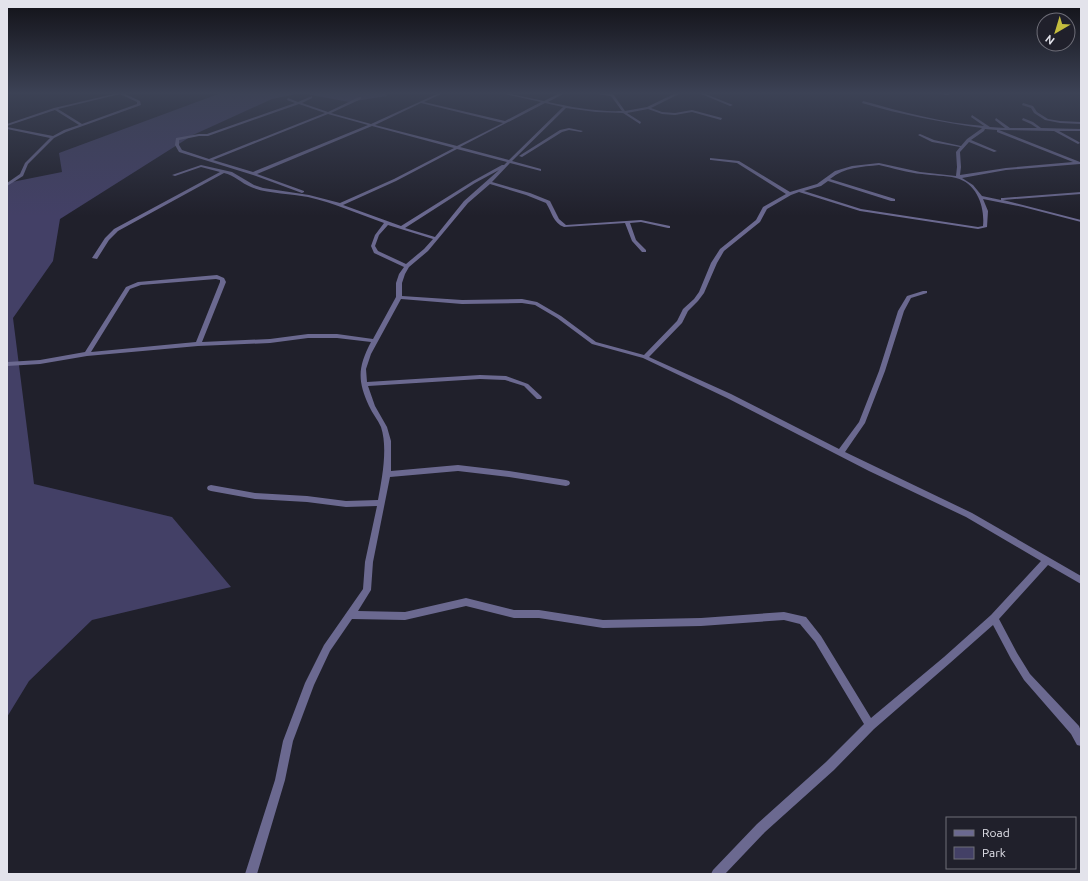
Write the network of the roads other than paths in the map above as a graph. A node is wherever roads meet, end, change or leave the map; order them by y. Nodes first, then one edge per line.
1 (38, 134) edge
2 (60, 134) edge
3 (210, 134) edge
4 (275, 134) edge
5 (349, 134) edge
6 (407, 134) edge
7 (483, 134) edge
8 (538, 134) edge
9 (556, 134) edge
10 (977, 134) edge
11 (1006, 134) edge
12 (1062, 134) edge
13 (920, 136) dead end
14 (53, 137) junction
15 (968, 140) junction
16 (1078, 143) dead end
17 (459, 147) junction
18 (963, 147) junction
19 (995, 151) dead end
20 (711, 159) dead end
21 (209, 160) junction
22 (511, 161) junction
23 (1080, 164) edge
24 (540, 170) dead end
25 (222, 172) junction
26 (231, 173) junction
27 (254, 174) junction
28 (174, 175) dead end
29 (958, 177) junction
30 (827, 179) junction
31 (489, 182) junction
32 (7, 185) edge
33 (799, 191) junction
34 (1081, 193) edge
35 (789, 194) junction
36 (982, 198) junction
37 (893, 200) dead end
38 (995, 200) junction
39 (340, 206) junction
40 (1081, 221) edge
41 (627, 222) junction
42 (387, 223) junction
43 (668, 227) dead end
44 (401, 228) junction
45 (434, 238) junction
46 (644, 251) dead end
47 (95, 258) dead end
48 (394, 260) junction
49 (407, 266) junction
50 (402, 274) junction
51 (925, 292) dead end
52 (399, 297) junction
53 (375, 341) junction
54 (198, 344) junction
55 (87, 354) junction
56 (644, 357) junction
57 (7, 364) edge
58 (364, 384) junction
59 (539, 397) dead end
60 (840, 453) junction
61 (387, 474) junction
62 (566, 483) dead end
63 (211, 488) dead end
64 (381, 503) junction
65 (1047, 561) junction
66 (1081, 580) edge
67 (350, 615) junction
68 (994, 618) junction
69 (870, 724) junction
70 (1081, 740) edge
71 (251, 874) edge
72 (718, 874) edge

1 - 14 street
2 - 14 street
3 - 21 street
4 - 21 street
5 - 27 street
6 - 17 street
7 - 17 street
8 - 22 street
9 - 22 street
10 - 15 street
11 - 23 street
12 - 16 street
13 - 18 street
14 - 32 street
15 - 18 street
15 - 19 street
17 - 22 street
17 - 39 street
18 - 29 street
20 - 35 street
21 - 27 street
22 - 24 street
22 - 31 street
22 - 44 street
23 - 29 street
25 - 26 street
25 - 28 street
25 - 47 street
26 - 27 street
26 - 39 street
27 - 39 street
29 - 30 street
29 - 36 street
30 - 33 street
30 - 37 street
31 - 41 street
31 - 45 street
33 - 35 street
33 - 36 street
34 - 38 street
35 - 56 street
36 - 38 street
38 - 40 street
39 - 42 street
41 - 43 street
41 - 46 street
42 - 44 street
42 - 48 street
44 - 45 street
45 - 49 street
48 - 49 street
48 - 50 street
49 - 50 street
50 - 52 street
51 - 60 street
52 - 53 street
52 - 56 street
53 - 54 street
53 - 58 street
54 - 55 street
54 - 55 street
55 - 57 street
56 - 60 street
58 - 59 street
58 - 61 street
60 - 65 street
61 - 62 street
61 - 64 street
63 - 64 street
64 - 67 street
65 - 66 street
65 - 68 street
67 - 69 street
67 - 71 street
68 - 69 street
68 - 70 street
69 - 72 street

